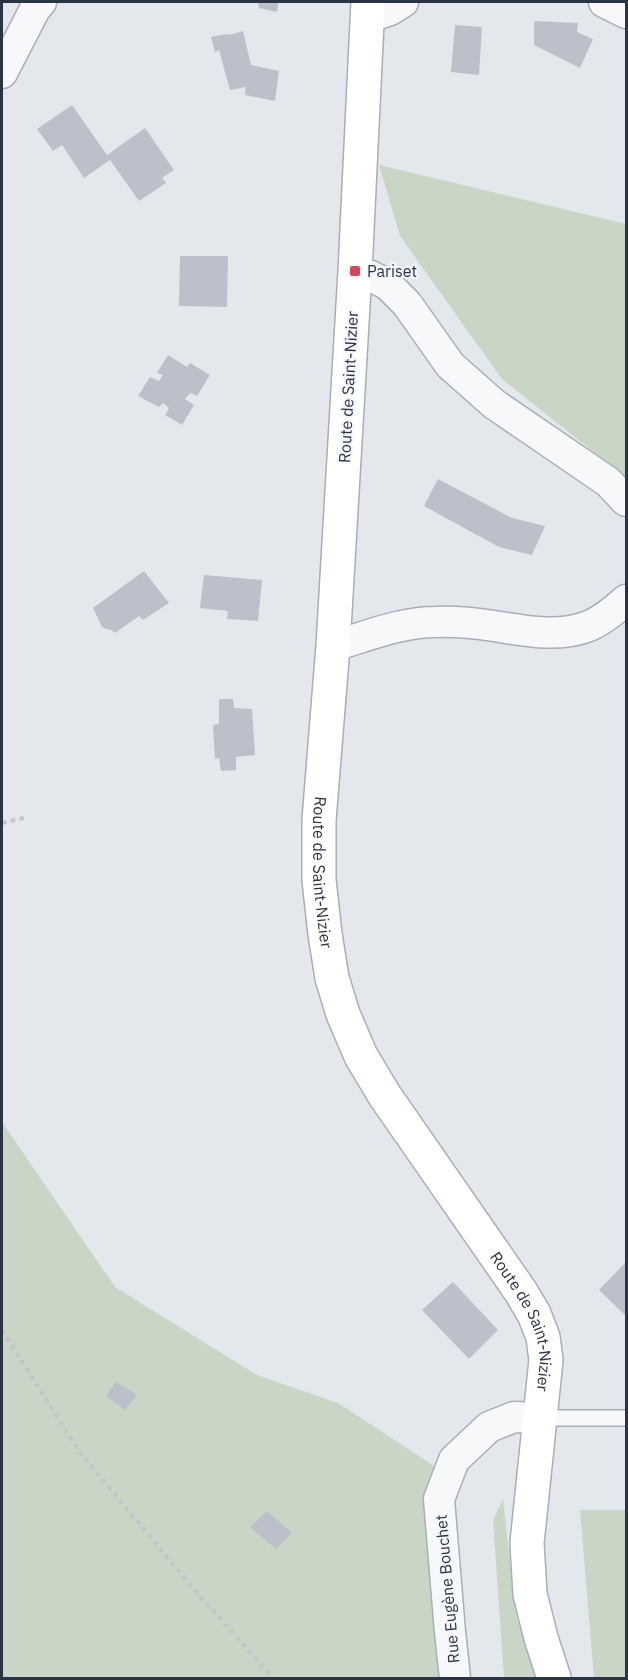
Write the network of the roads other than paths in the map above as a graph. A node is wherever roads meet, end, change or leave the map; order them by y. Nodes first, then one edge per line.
1 (41, 2) edge
2 (403, 2) edge
3 (604, 2) edge
4 (368, 9) edge
5 (627, 13) edge
6 (2, 73) edge
7 (355, 271) junction
8 (627, 501) edge
9 (627, 600) edge
10 (333, 646) junction
11 (540, 1418) junction
12 (627, 1418) edge
13 (455, 1678) edge
14 (554, 1678) edge

1 - 6 street
2 - 4 street
3 - 5 street
4 - 7 main road, Route de Saint-Nizier
7 - 8 street
7 - 10 main road, Route de Saint-Nizier
9 - 10 street
10 - 11 main road, Route de Saint-Nizier
11 - 12 lane
11 - 13 street, Rue Eugène Bouchet
11 - 14 main road, Route de Saint-Nizier

